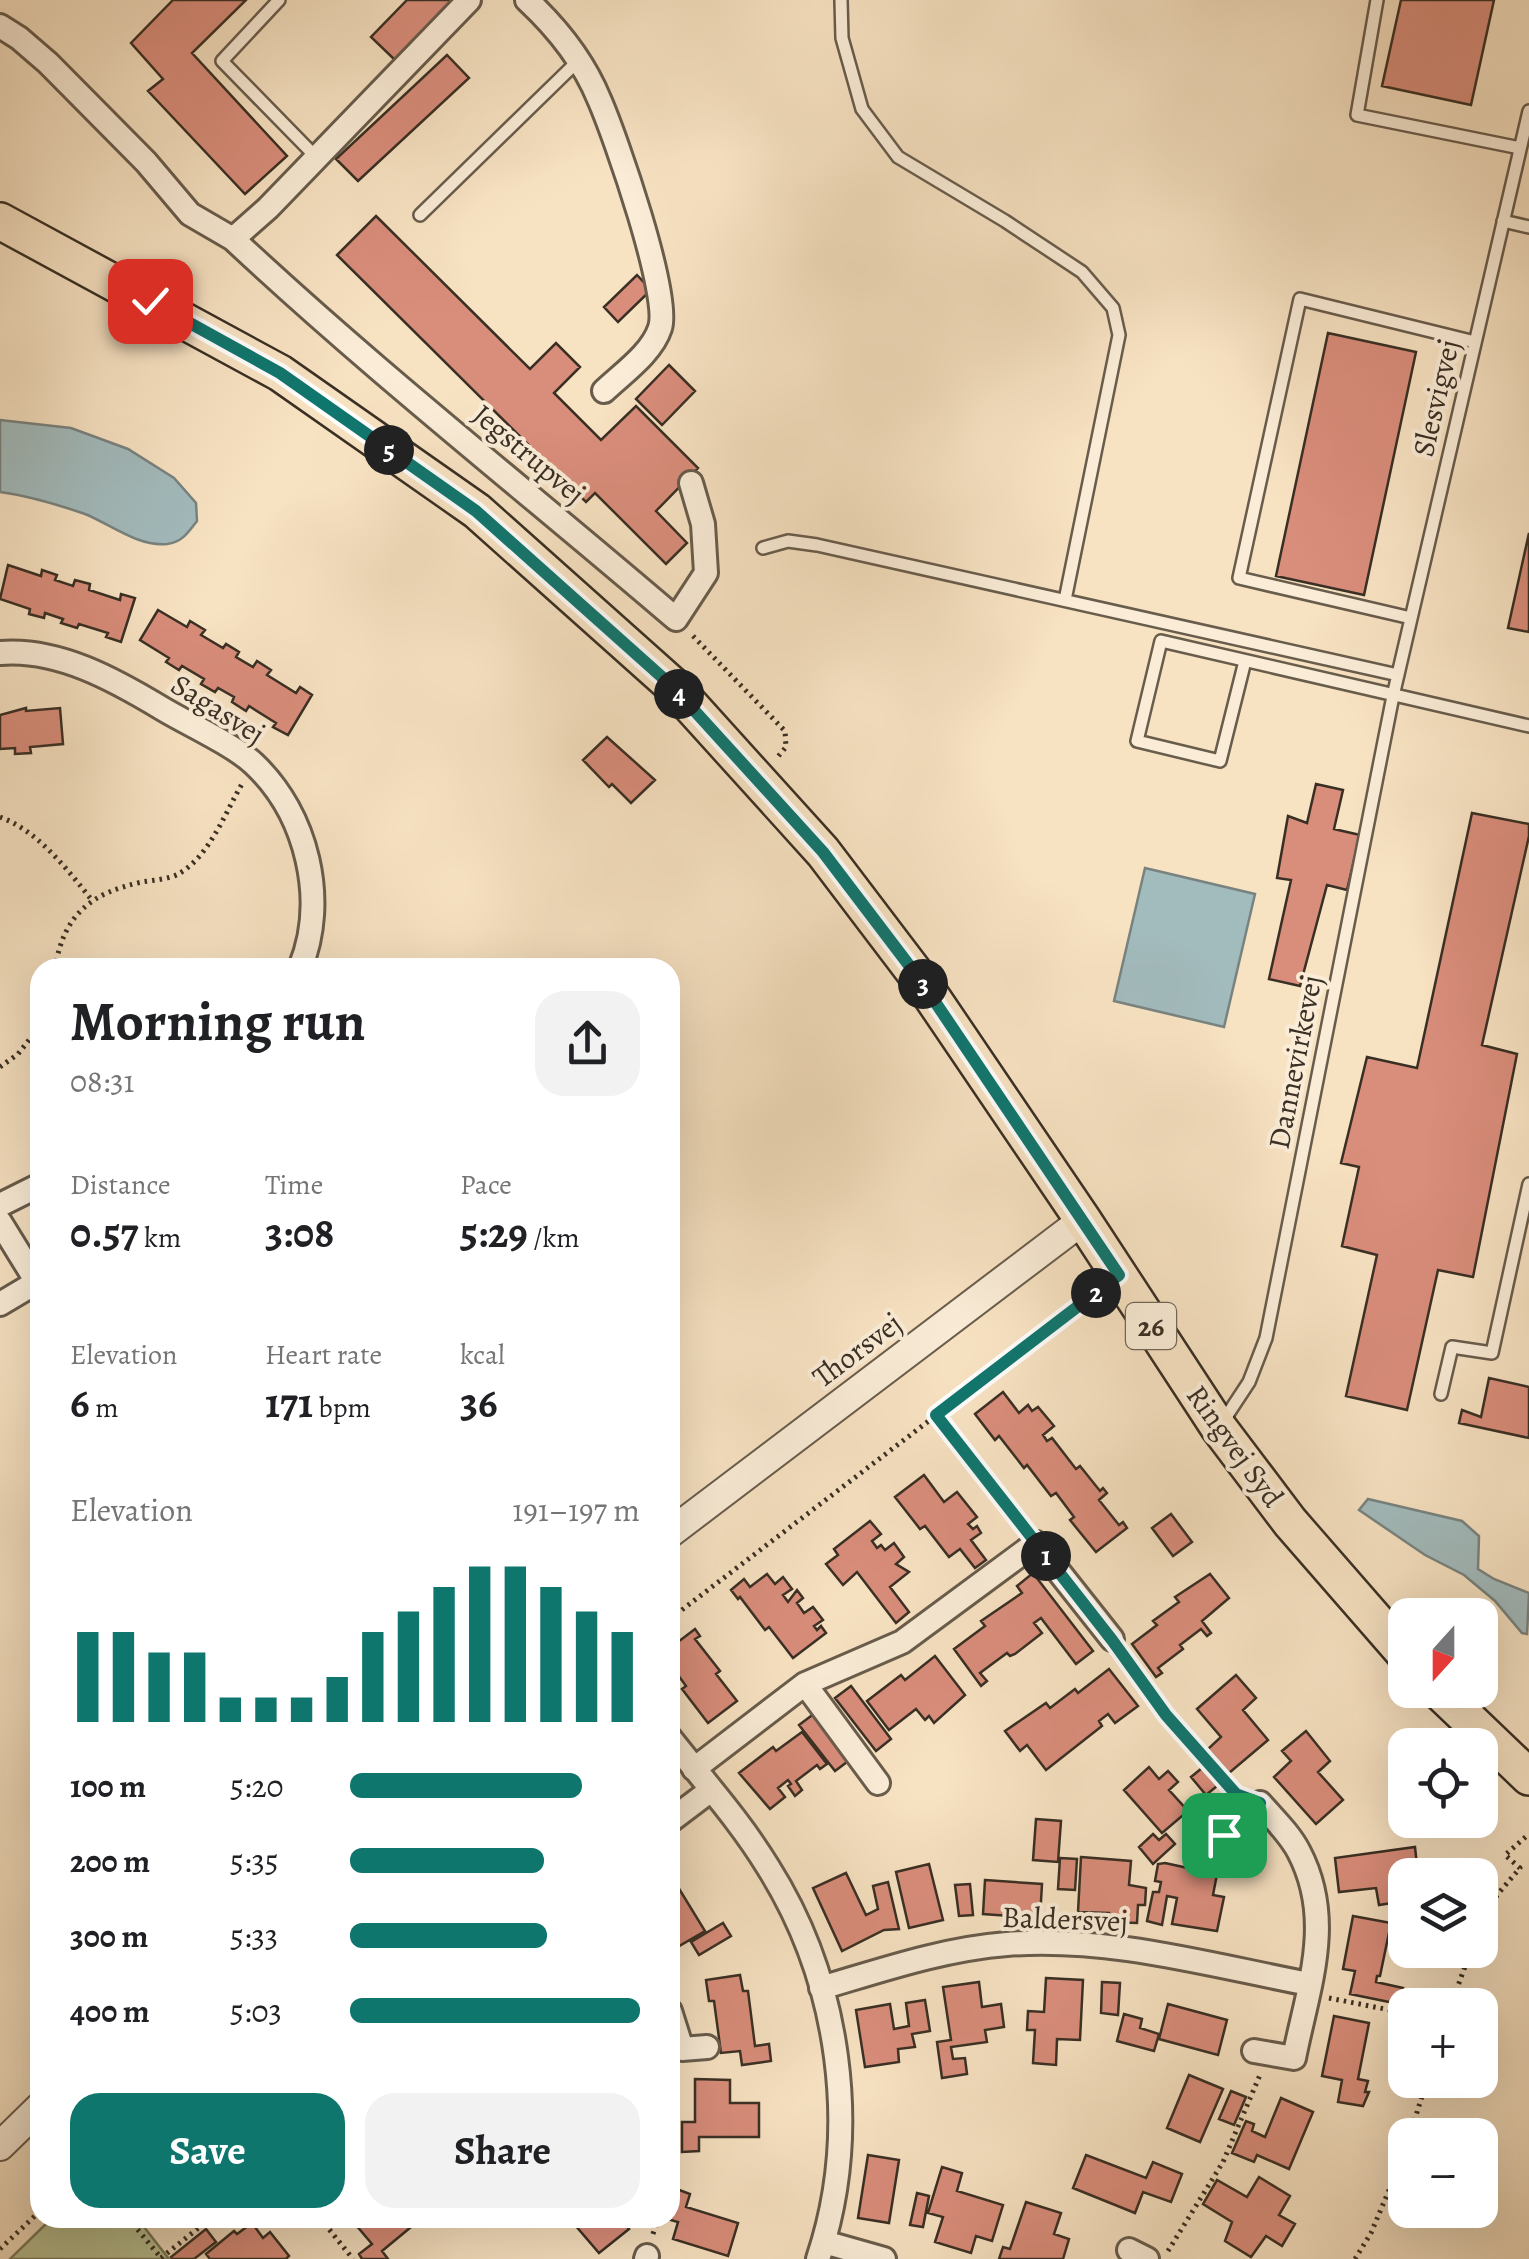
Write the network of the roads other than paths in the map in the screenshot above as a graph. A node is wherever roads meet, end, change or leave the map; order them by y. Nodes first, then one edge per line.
1 (279, 0) edge
2 (469, 0) edge
3 (527, 0) edge
4 (840, 0) edge
5 (1377, 0) edge
6 (0, 26) edge
7 (578, 62) junction
8 (1529, 111) edge
9 (1520, 148) junction
10 (316, 158) junction
11 (420, 214) dead end
12 (0, 221) edge
13 (1503, 221) junction
14 (1529, 227) edge
15 (233, 239) junction
16 (1475, 342) junction
17 (604, 390) dead end
18 (690, 483) dead end
19 (763, 548) dead end
20 (1065, 600) junction
21 (1411, 618) junction
22 (0, 652) edge
23 (1245, 661) junction
24 (1398, 675) junction
25 (1393, 696) junction
26 (1529, 726) edge
27 (302, 958) edge
28 (1529, 1184) edge
29 (30, 1190) edge
30 (0, 1205) edge
31 (1083, 1220) junction
32 (0, 1222) edge
33 (30, 1272) edge
34 (30, 1289) edge
35 (0, 1304) edge
36 (1441, 1394) dead end
37 (1219, 1428) junction
38 (680, 1525) edge
39 (1388, 1635) edge
40 (1112, 1640) road end
41 (805, 1684) junction
42 (1457, 1708) edge
43 (680, 1750) edge
44 (694, 1768) junction
45 (1529, 1777) edge
46 (878, 1783) dead end
47 (711, 1790) junction
48 (680, 1813) edge
49 (1224, 1835) dead end
50 (1309, 1984) junction
51 (822, 1988) junction
52 (680, 2043) edge
53 (707, 2047) dead end
54 (1262, 2052) road end
55 (30, 2117) edge
56 (0, 2146) edge
57 (821, 2250) edge
58 (884, 2259) edge

1 - 10 lane
2 - 10 street
3 - 7 street
4 - 20 lane
5 - 9 lane
6 - 15 street, Jegstrupvej
7 - 11 lane
7 - 17 street
8 - 9 lane, Slesvigvej
9 - 13 lane, Slesvigvej
10 - 15 street
12 - 31 main road, Ringvej Syd / 26
13 - 14 lane
13 - 16 lane, Slesvigvej
15 - 18 street, Jegstrupvej
16 - 21 lane, Slesvigvej
16 - 21 lane
19 - 20 lane
20 - 24 lane
21 - 24 lane, Slesvigvej
22 - 27 street, Sagasvej
23 - 23 lane
23 - 25 lane
24 - 25 lane, Slesvigvej
25 - 26 lane
25 - 37 lane, Dannevirkevej
28 - 36 lane
29 - 30 street
31 - 37 main road, Ringvej Syd / 26
31 - 38 street, Thorsvej
32 - 33 street
34 - 35 street
37 - 39 main road, Ringvej Syd / 26
40 - 41 street
41 - 44 street
41 - 46 street
42 - 45 main road
43 - 44 street
44 - 47 street
47 - 48 street
47 - 51 street
49 - 50 street
50 - 51 street, Baldersvej
50 - 54 street
51 - 57 street
52 - 53 street
55 - 56 street
57 - 58 street

